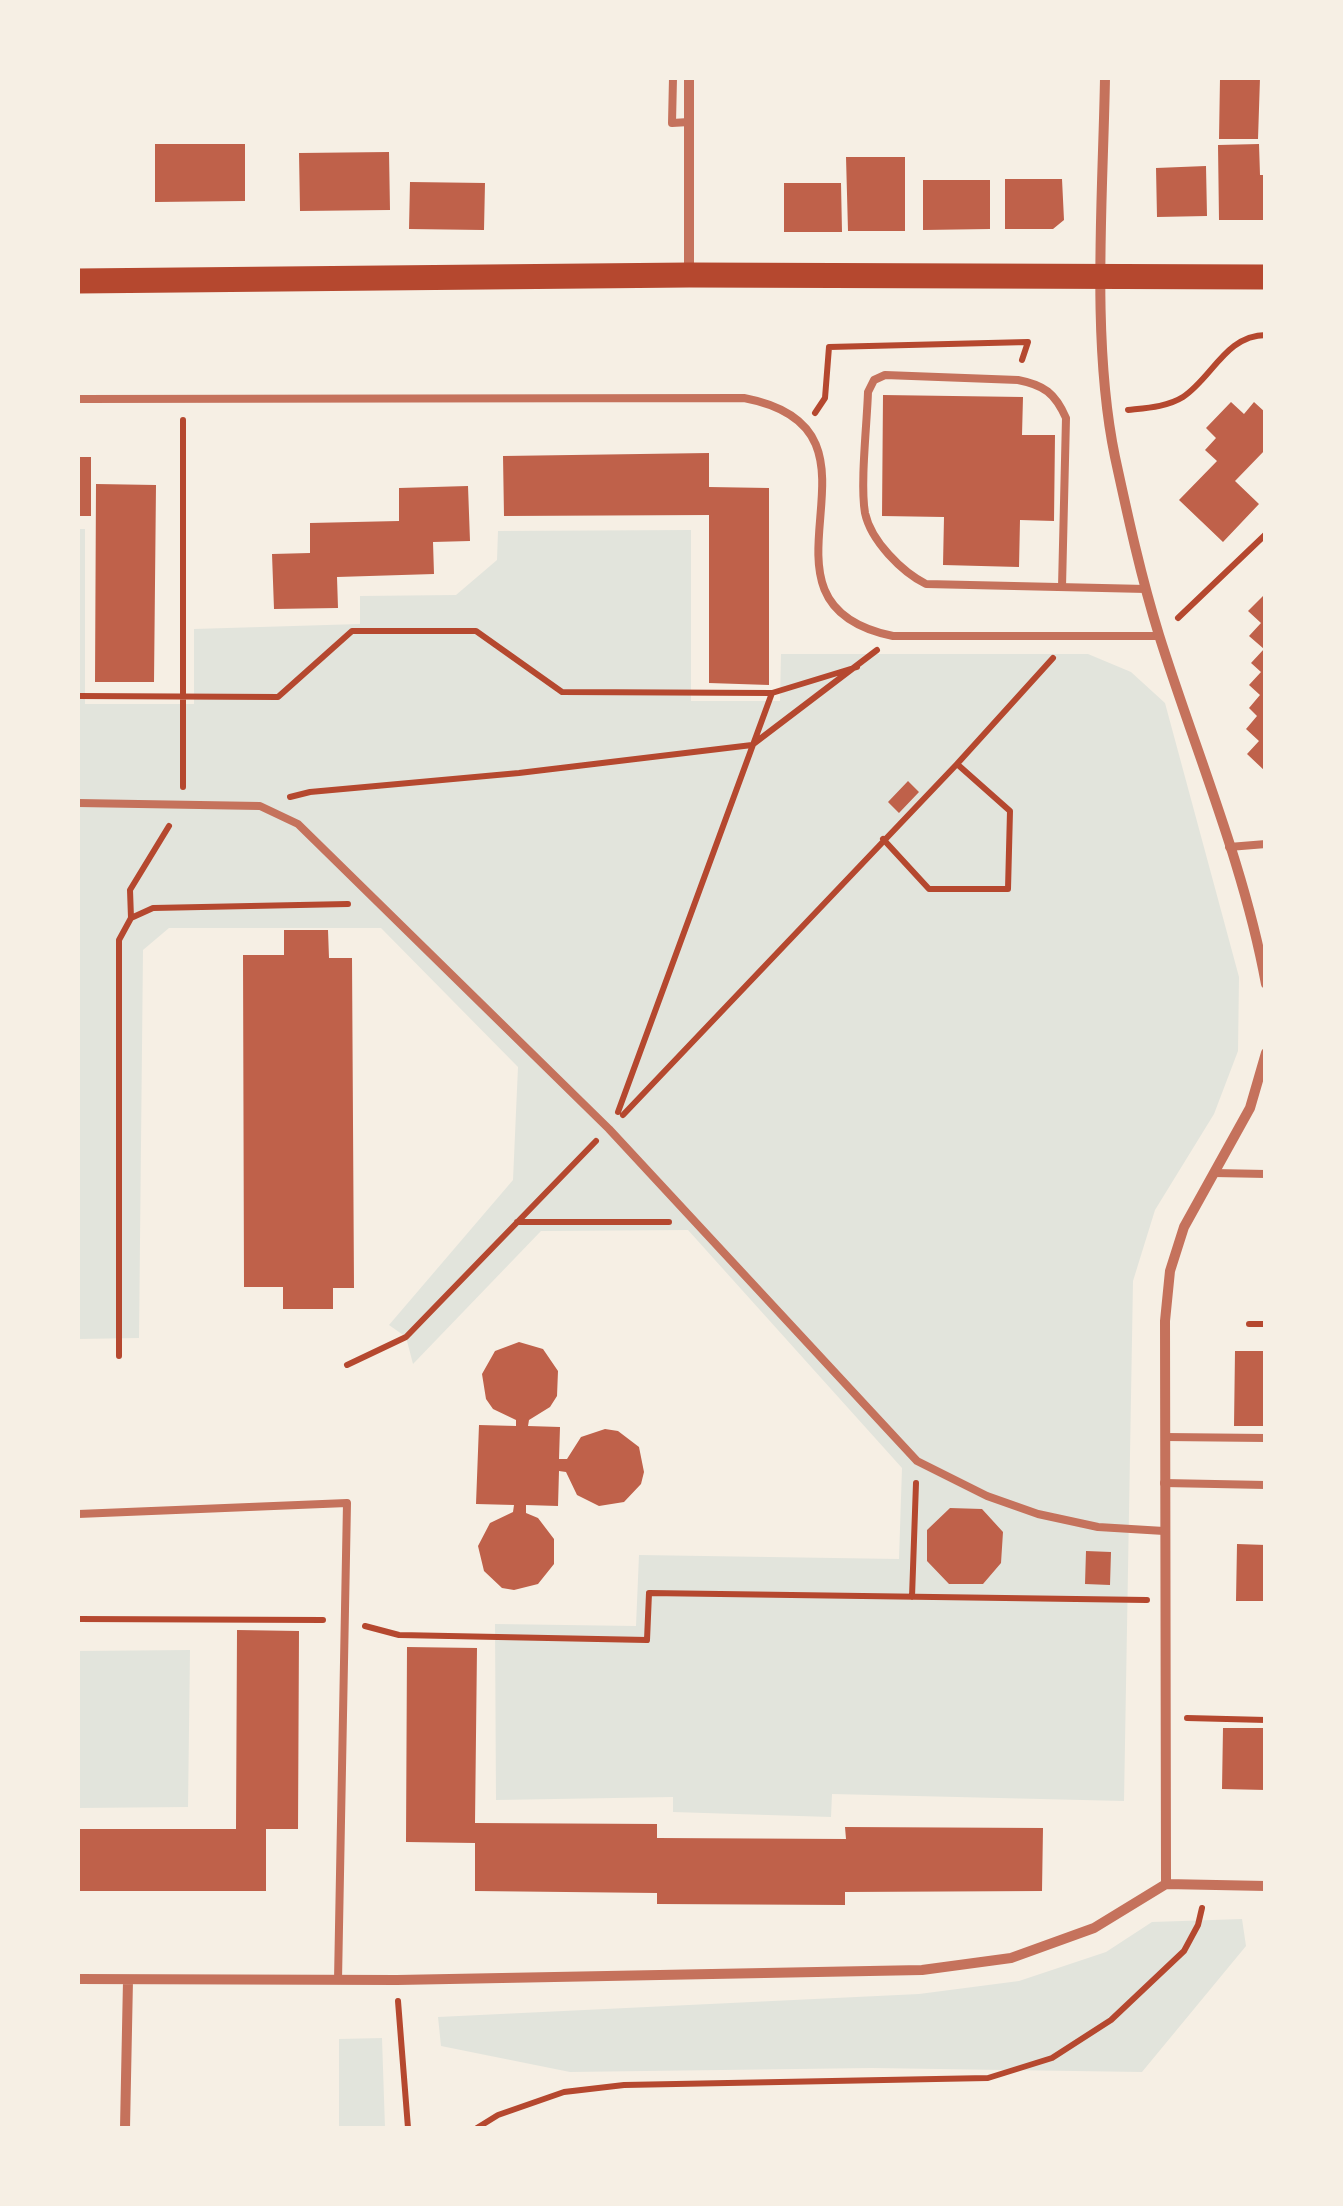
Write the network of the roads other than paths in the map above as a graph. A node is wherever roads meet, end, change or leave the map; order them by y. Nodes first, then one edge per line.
1 (673, 78) edge
2 (689, 78) edge
3 (1104, 78) edge
4 (689, 122) junction
5 (689, 275) junction
6 (1102, 277) junction
7 (1266, 277) edge
8 (78, 281) edge
9 (78, 399) edge
10 (1062, 587) junction
11 (1146, 589) junction
12 (1160, 636) junction
13 (78, 803) edge
14 (1266, 844) edge
15 (1229, 847) junction
16 (1266, 984) edge
17 (1266, 1053) edge
18 (1214, 1173) junction
19 (1266, 1174) edge
20 (1165, 1437) junction
21 (1266, 1438) edge
22 (1164, 1483) junction
23 (1266, 1485) edge
24 (78, 1514) edge
25 (1164, 1531) junction
26 (1166, 1884) junction
27 (1266, 1886) edge
28 (78, 1979) edge
29 (128, 1980) junction
30 (338, 1980) junction
31 (125, 2128) edge

1 - 4 lane
2 - 4 street
3 - 6 street
4 - 5 street
5 - 6 main road
5 - 8 main road
6 - 7 main road
6 - 11 street
9 - 12 lane
10 - 10 lane
10 - 11 lane
11 - 12 street
12 - 15 street
13 - 25 lane
14 - 15 lane
15 - 16 street
17 - 18 street
18 - 19 lane
18 - 20 street
20 - 21 lane
20 - 22 street
22 - 23 lane
22 - 25 street
24 - 30 lane
25 - 26 street
26 - 27 street
26 - 30 street
28 - 29 street
29 - 30 street
29 - 31 street

